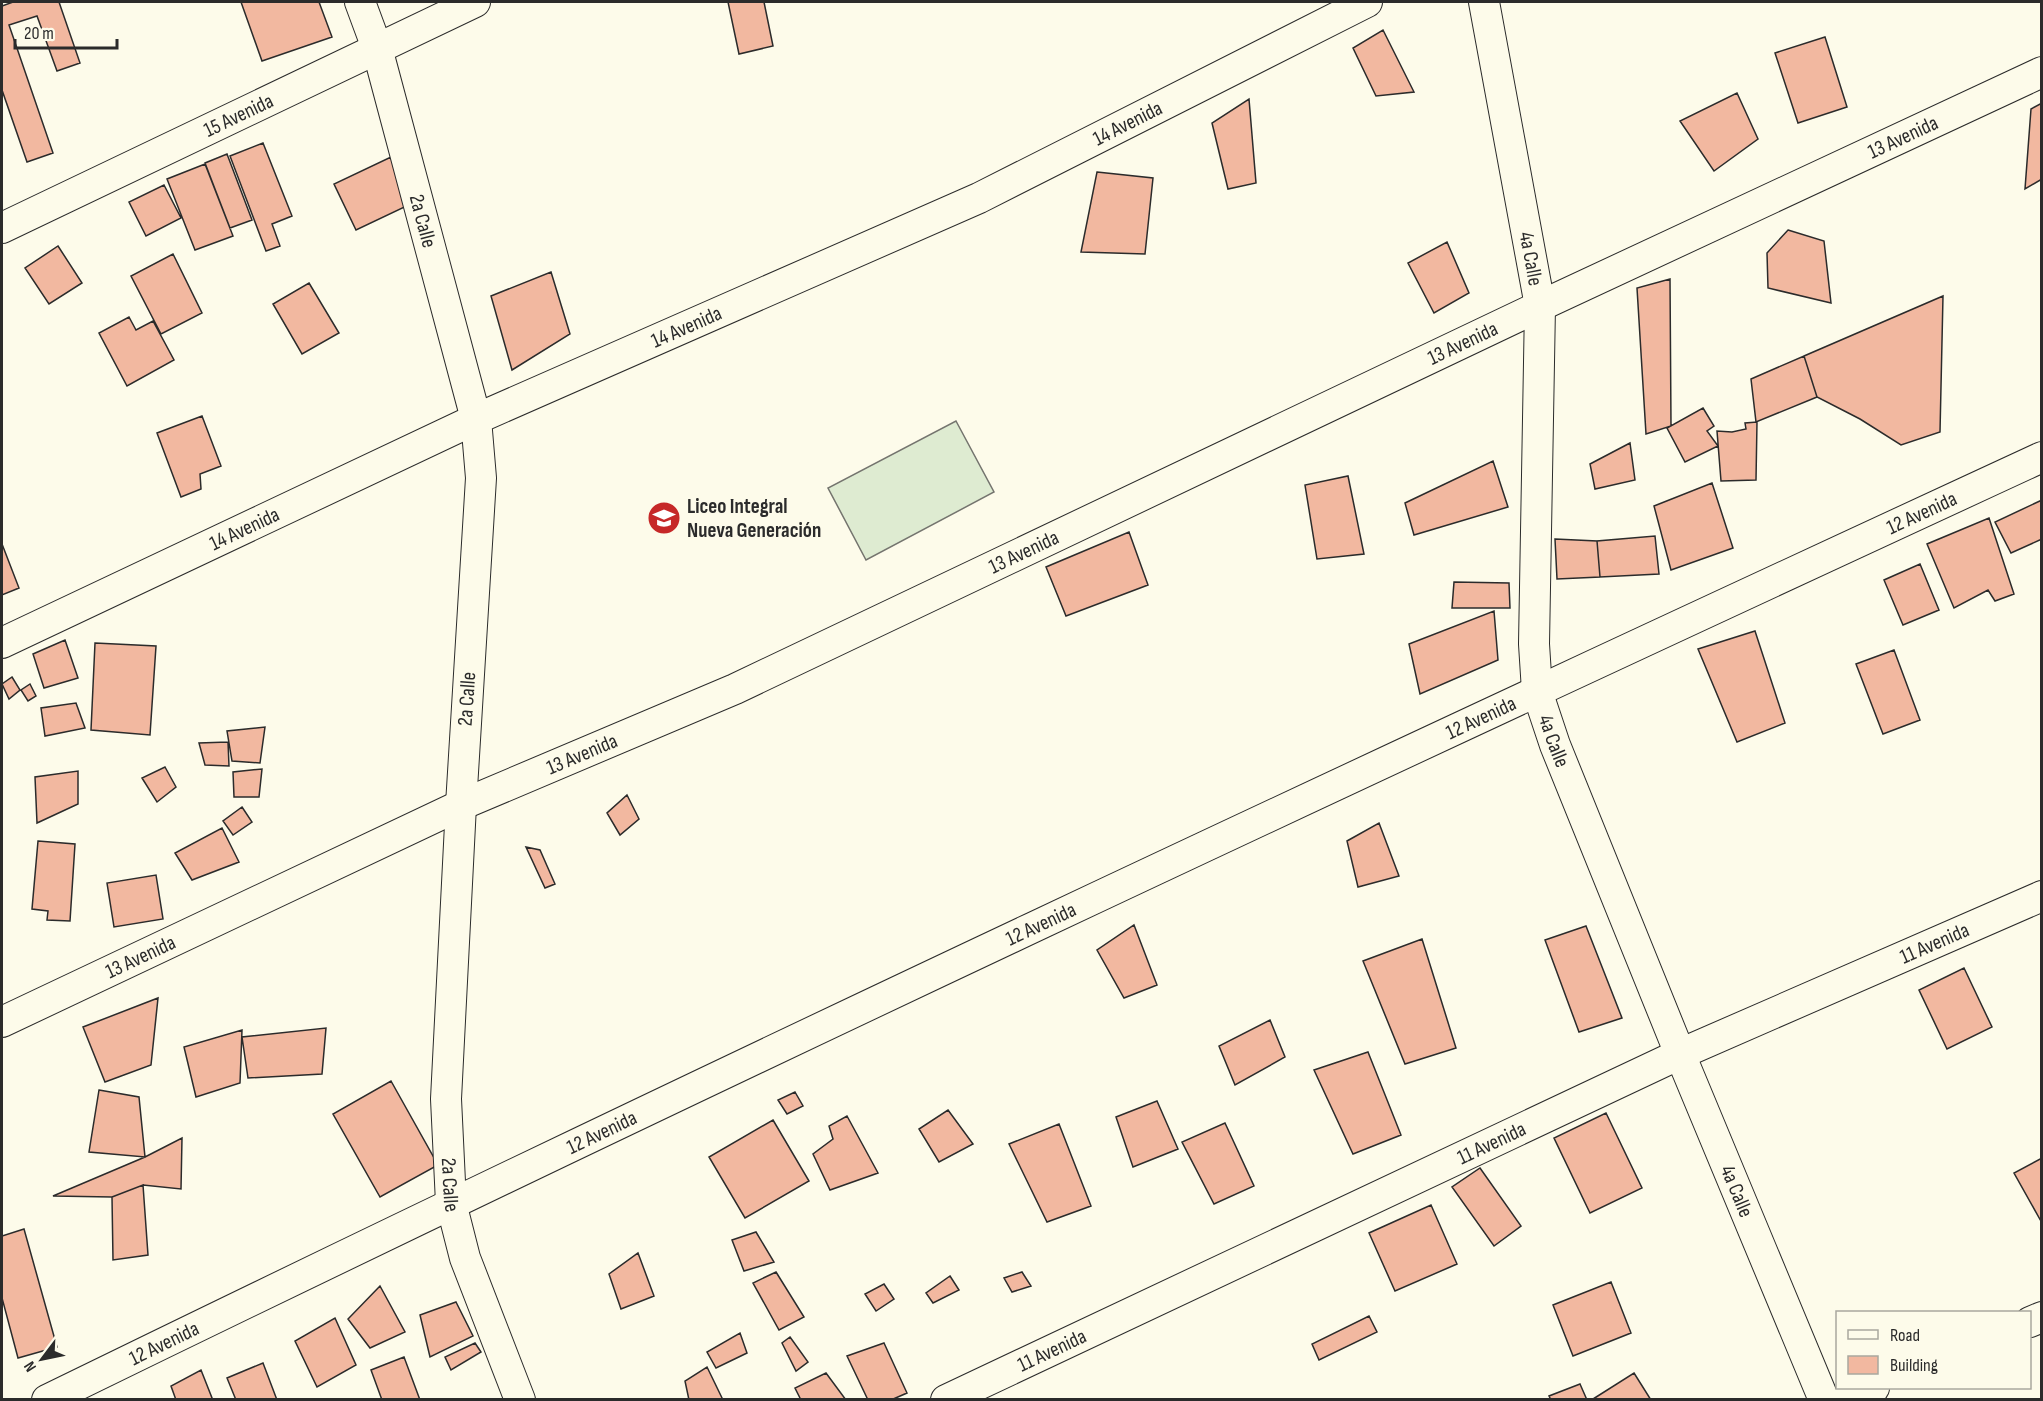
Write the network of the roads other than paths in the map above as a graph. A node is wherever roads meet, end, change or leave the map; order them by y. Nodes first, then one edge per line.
1 (360, 2) edge
2 (475, 2) edge
3 (1367, 2) edge
4 (1484, 2) edge
5 (377, 48) junction
6 (2042, 72) edge
7 (2, 228) edge
8 (1540, 306) junction
9 (476, 418) junction
10 (2042, 458) edge
11 (2, 643) edge
12 (1537, 691) junction
13 (460, 805) junction
14 (2042, 896) edge
15 (2, 1022) edge
16 (1680, 1054) junction
17 (451, 1203) junction
18 (1872, 1389) edge
19 (47, 1400) edge
20 (520, 1400) edge
21 (946, 1400) edge
22 (1824, 1400) edge
23 (1846, 1400) edge

1 - 5 street, 2a Calle
2 - 5 street, 15 Avenida
3 - 9 street, 14 Avenida
4 - 8 street, 4a Calle
5 - 7 street, 15 Avenida
5 - 9 street, 2a Calle
6 - 8 street, 13 Avenida
8 - 12 street, 4a Calle
8 - 13 street, 13 Avenida
9 - 11 street, 14 Avenida
9 - 13 street, 2a Calle
10 - 12 street, 12 Avenida
12 - 16 street, 4a Calle
12 - 17 street, 12 Avenida
13 - 15 street, 13 Avenida
13 - 17 street, 2a Calle
14 - 16 street, 11 Avenida
16 - 21 street, 11 Avenida
16 - 22 street, 4a Calle
17 - 19 street, 12 Avenida
17 - 20 street, 2a Calle
18 - 23 street

